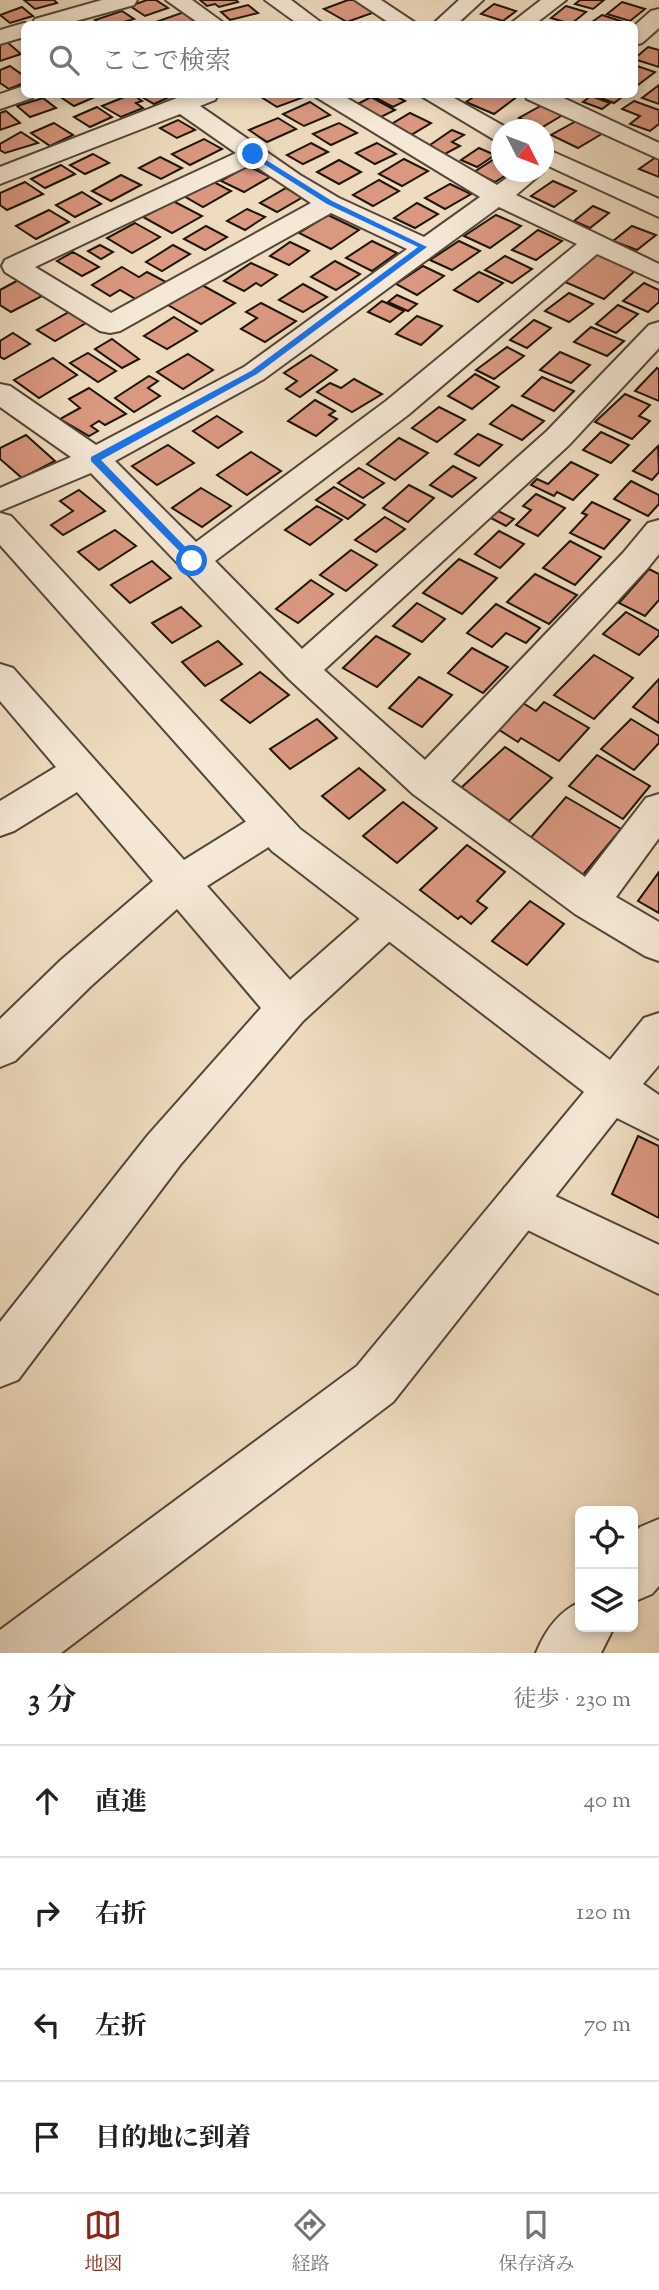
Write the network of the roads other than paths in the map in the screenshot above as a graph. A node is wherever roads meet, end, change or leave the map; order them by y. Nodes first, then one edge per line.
1 (126, 0) edge
2 (177, 0) edge
3 (276, 0) edge
4 (366, 0) edge
5 (472, 0) edge
6 (555, 0) edge
7 (659, 16) edge
8 (53, 21) edge
9 (209, 21) edge
10 (308, 21) edge
11 (401, 21) edge
12 (448, 21) edge
13 (525, 21) edge
14 (21, 31) edge
15 (638, 35) edge
16 (0, 37) edge
17 (21, 94) edge
18 (200, 98) edge
19 (329, 98) edge
20 (436, 98) edge
21 (565, 101) edge
22 (0, 102) edge
23 (183, 105) junction
24 (491, 128) edge
25 (658, 150) edge
26 (253, 154) junction
27 (554, 167) edge
28 (0, 176) edge
29 (516, 182) edge
30 (497, 196) junction
31 (330, 203) junction
32 (659, 209) edge
33 (593, 244) junction
34 (423, 247) junction
35 (659, 274) edge
36 (659, 331) edge
37 (0, 393) edge
38 (95, 459) junction
39 (0, 500) edge
40 (0, 524) edge
41 (659, 531) edge
42 (192, 561) junction
43 (301, 670) junction
44 (0, 677) edge
45 (81, 771) junction
46 (426, 783) junction
47 (659, 809) edge
48 (0, 820) edge
49 (272, 825) junction
50 (178, 884) junction
51 (589, 902) junction
52 (388, 918) junction
53 (659, 943) edge
54 (288, 1008) junction
55 (659, 1032) edge
56 (0, 1047) edge
57 (613, 1088) junction
58 (659, 1118) edge
59 (522, 1203) junction
60 (659, 1270) edge
61 (0, 1362) edge
62 (659, 1546) edge
63 (638, 1569) edge
64 (583, 1632) edge
65 (15, 1653) edge
66 (564, 1653) edge

1 - 8 street
2 - 9 street
3 - 10 street
4 - 11 street
5 - 12 street
6 - 13 street
7 - 15 street
14 - 16 street
17 - 22 street
18 - 23 street
19 - 30 street
20 - 24 street
21 - 25 street
23 - 26 street
23 - 28 street
26 - 31 street
26 - 31 street
27 - 32 street
29 - 30 street
30 - 33 street
30 - 34 street
31 - 34 street
33 - 35 street
33 - 42 street
34 - 38 street
36 - 43 street
37 - 38 street
38 - 39 street
38 - 42 street
40 - 49 street
41 - 46 street
42 - 43 street
43 - 46 street
44 - 45 street
45 - 48 street
45 - 50 street
46 - 51 street
47 - 51 street
49 - 50 street
49 - 52 street
50 - 54 street
50 - 56 street
51 - 53 street
52 - 54 street
52 - 57 street
54 - 61 street
55 - 57 street
57 - 58 street
57 - 59 street
59 - 60 street
59 - 65 street
62 - 63 street
64 - 66 street

